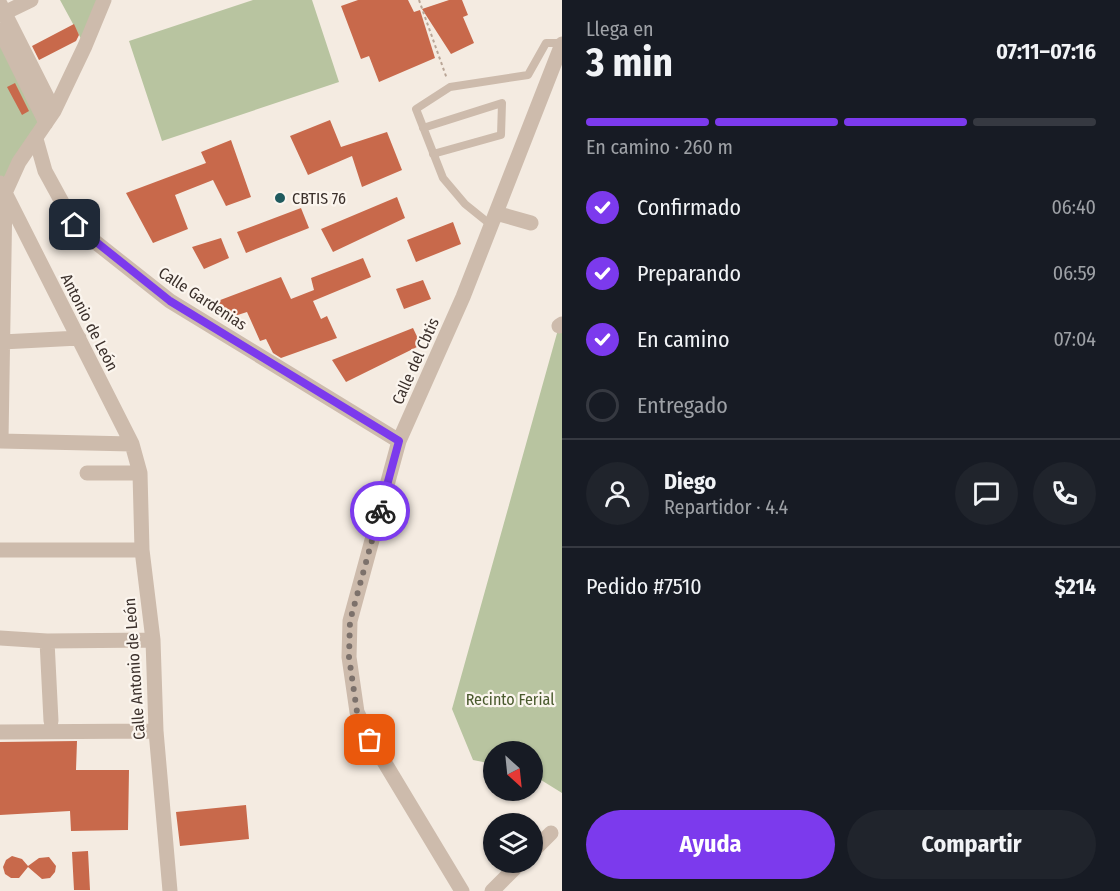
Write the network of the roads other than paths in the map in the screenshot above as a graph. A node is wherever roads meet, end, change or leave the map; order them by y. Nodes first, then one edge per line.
1 (31, 0) edge
2 (104, 0) edge
3 (1, 11) edge
4 (0, 30) edge
5 (562, 43) edge
6 (50, 117) junction
7 (423, 128) junction
8 (36, 139) junction
9 (433, 154) junction
10 (2, 189) edge
11 (493, 219) junction
12 (531, 223) dead end
13 (79, 338) junction
14 (3, 342) junction
15 (0, 441) edge
16 (399, 441) junction
17 (132, 444) junction
18 (87, 473) dead end
19 (140, 473) junction
20 (0, 550) edge
21 (142, 550) junction
22 (0, 638) edge
23 (47, 640) junction
24 (153, 640) junction
25 (51, 721) dead end
26 (156, 731) junction
27 (0, 732) edge
28 (551, 833) dead end
29 (543, 841) edge
30 (510, 873) edge
31 (170, 891) edge
32 (462, 891) edge
33 (492, 891) edge

1 - 3 street
2 - 6 street
3 - 6 street
4 - 6 street
5 - 7 lane
5 - 11 street, Calle del Cbtis
6 - 8 street
7 - 9 lane
7 - 9 lane
8 - 10 street
8 - 16 street, Calle Gardenias
9 - 11 lane
10 - 13 street, Antonio de León
10 - 14 street
11 - 12 street
11 - 16 street, Calle del Cbtis
13 - 14 street
13 - 17 street, Antonio de León
14 - 15 street
15 - 17 street
16 - 32 street, Calle del Cbtis
17 - 19 street, Calle Antonio de León
18 - 19 street
19 - 21 street, Calle Antonio de León
20 - 21 street
21 - 24 street, Calle Antonio de León
22 - 23 street
23 - 24 street
23 - 25 street
24 - 26 street, Calle Antonio de León
26 - 27 street
26 - 31 street, Calle Antonio de León
28 - 29 street
30 - 33 street

